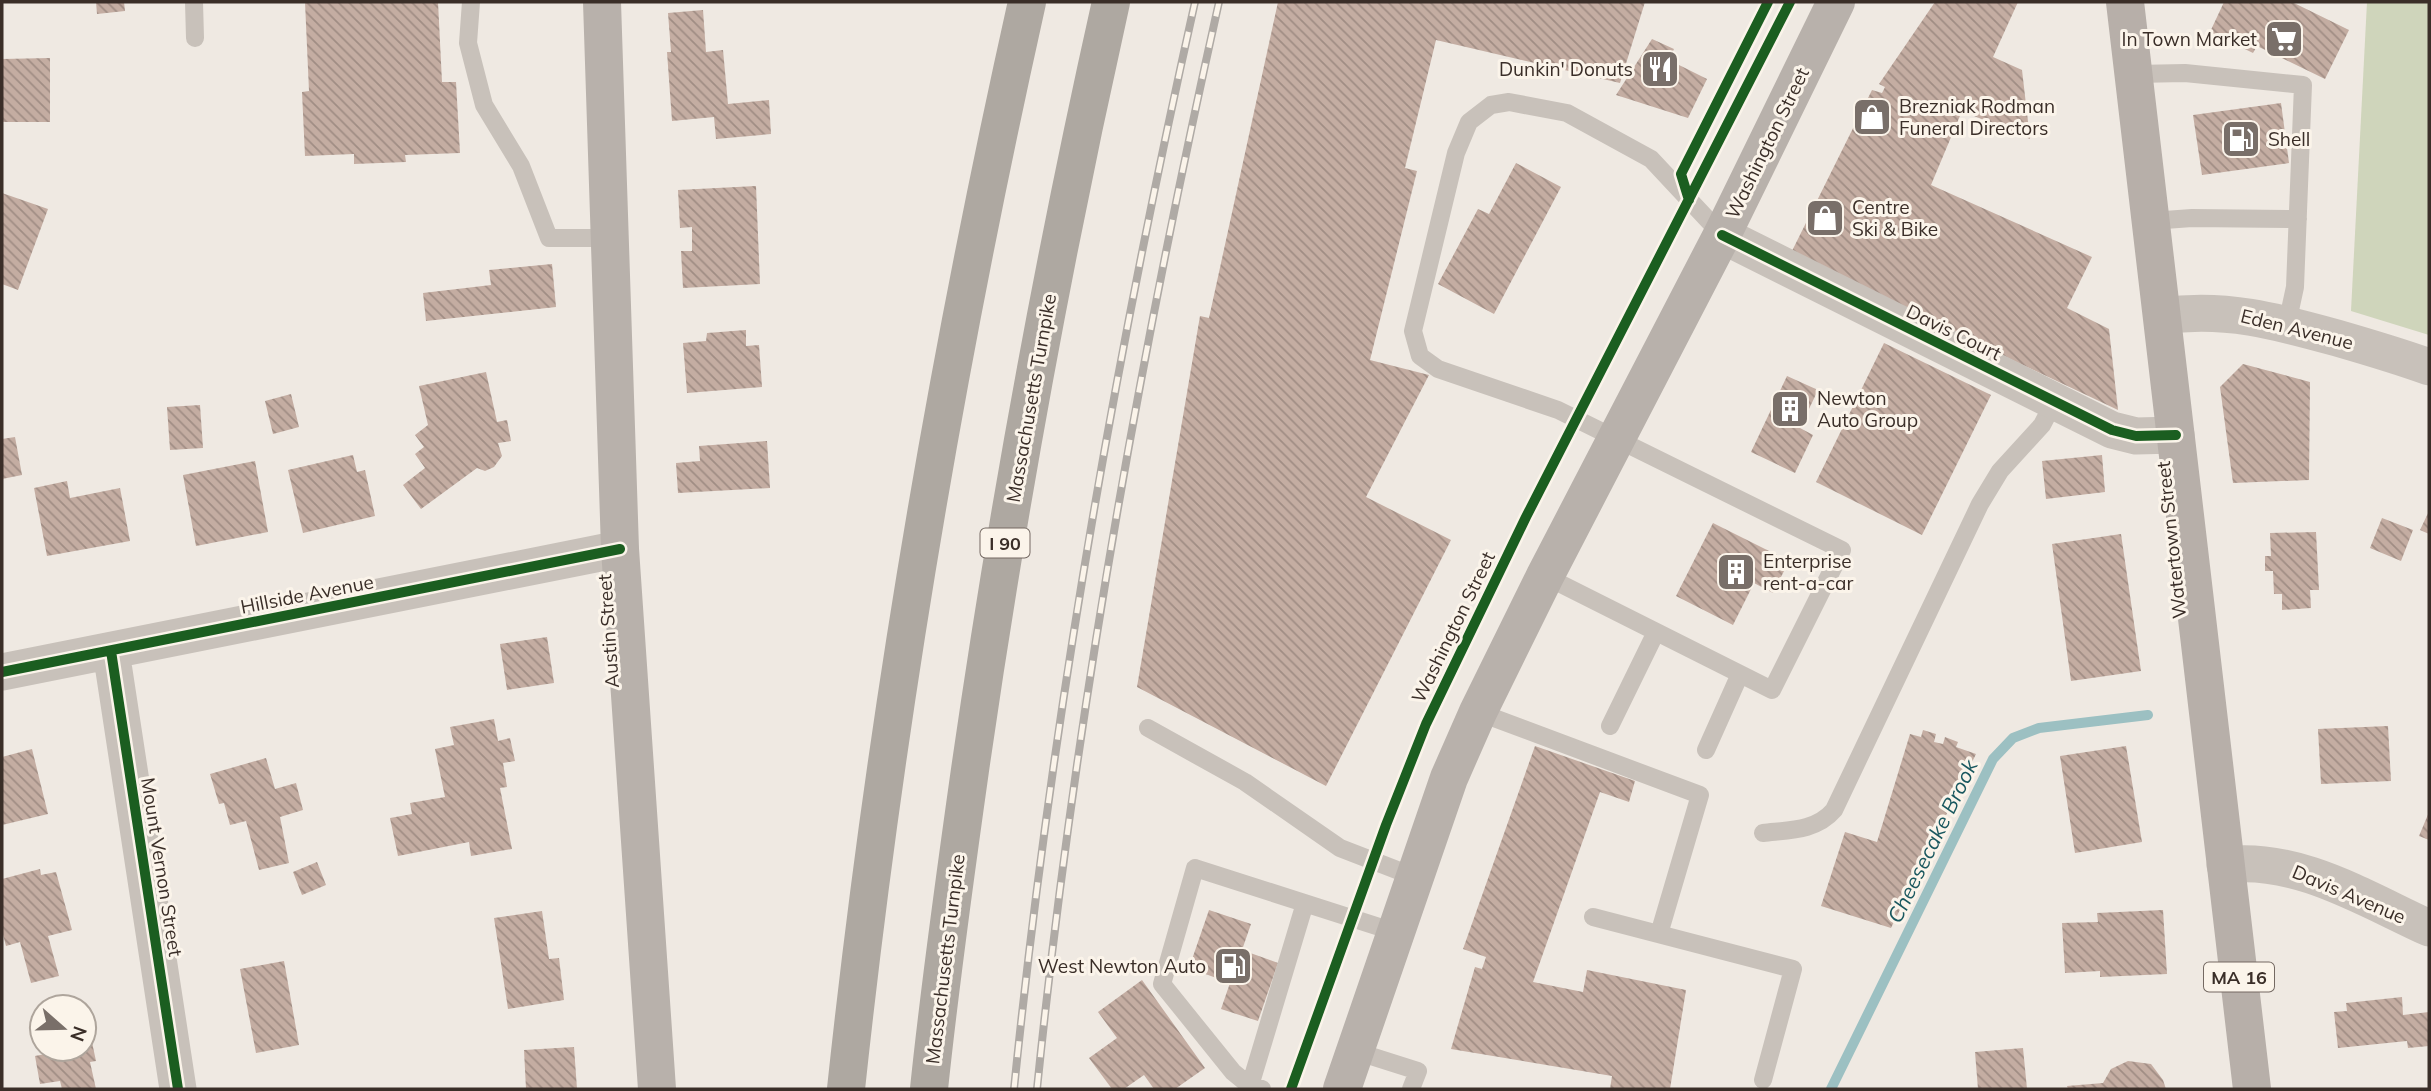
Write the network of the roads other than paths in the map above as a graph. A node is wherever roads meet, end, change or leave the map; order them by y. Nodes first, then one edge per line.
1 (194, 2) edge
2 (471, 2) edge
3 (601, 2) edge
4 (1027, 2) edge
5 (1111, 2) edge
6 (1836, 2) edge
7 (2125, 2) edge
8 (195, 38) dead end
9 (2135, 75) junction
10 (2298, 219) junction
11 (2151, 221) junction
12 (1722, 235) junction
13 (610, 239) junction
14 (2162, 316) junction
15 (2287, 324) junction
16 (2429, 368) edge
17 (2054, 402) junction
18 (2176, 435) junction
19 (1616, 439) junction
20 (620, 549) junction
21 (1545, 576) junction
22 (1656, 632) junction
23 (111, 651) junction
24 (2, 672) edge
25 (1740, 674) junction
26 (1478, 712) junction
27 (1610, 726) dead end
28 (1148, 727) dead end
29 (1706, 750) dead end
30 (1763, 833) dead end
31 (2225, 865) junction
32 (1415, 877) junction
33 (1305, 904) junction
34 (1593, 917) dead end
35 (2429, 928) edge
36 (1395, 932) junction
37 (1659, 934) junction
38 (1355, 1051) junction
39 (1763, 1080) dead end
40 (1256, 1087) edge
41 (178, 1089) edge
42 (657, 1089) edge
43 (846, 1089) edge
44 (929, 1089) edge
45 (1342, 1089) edge
46 (1411, 1089) edge
47 (2252, 1089) edge

1 - 8 lane
2 - 13 lane
3 - 13 main road, Austin Street
4 - 43 highway
5 - 44 highway, Massachusetts Turnpike / I 90
6 - 12 main road, Washington Street
7 - 9 main road, Watertown Street / MA 16
9 - 10 lane
9 - 11 main road, Watertown Street / MA 16
10 - 11 lane
10 - 15 lane
11 - 14 main road, Watertown Street / MA 16
12 - 17 street, Davis Court
12 - 19 main road, Washington Street
12 - 19 lane
13 - 20 main road, Austin Street
14 - 15 street, Eden Avenue
14 - 18 main road, Watertown Street / MA 16
15 - 16 street, Eden Avenue
17 - 18 street, Davis Court
17 - 30 lane
18 - 31 main road, Watertown Street / MA 16
19 - 21 main road, Washington Street
19 - 25 lane
20 - 23 street, Hillside Avenue
20 - 42 main road, Austin Street
21 - 22 lane
21 - 26 main road, Washington Street
22 - 25 lane
22 - 27 lane
23 - 24 street, Hillside Avenue
23 - 41 street, Mount Vernon Street
25 - 29 lane
26 - 32 main road, Washington Street
26 - 37 lane
28 - 32 lane
31 - 35 street, Davis Avenue
31 - 47 main road, Watertown Street / MA 16
32 - 36 main road, Washington Street
33 - 36 lane
33 - 40 lane
33 - 40 lane
34 - 37 lane
36 - 38 main road, Washington Street
37 - 39 lane
38 - 45 main road, Washington Street
38 - 46 lane

